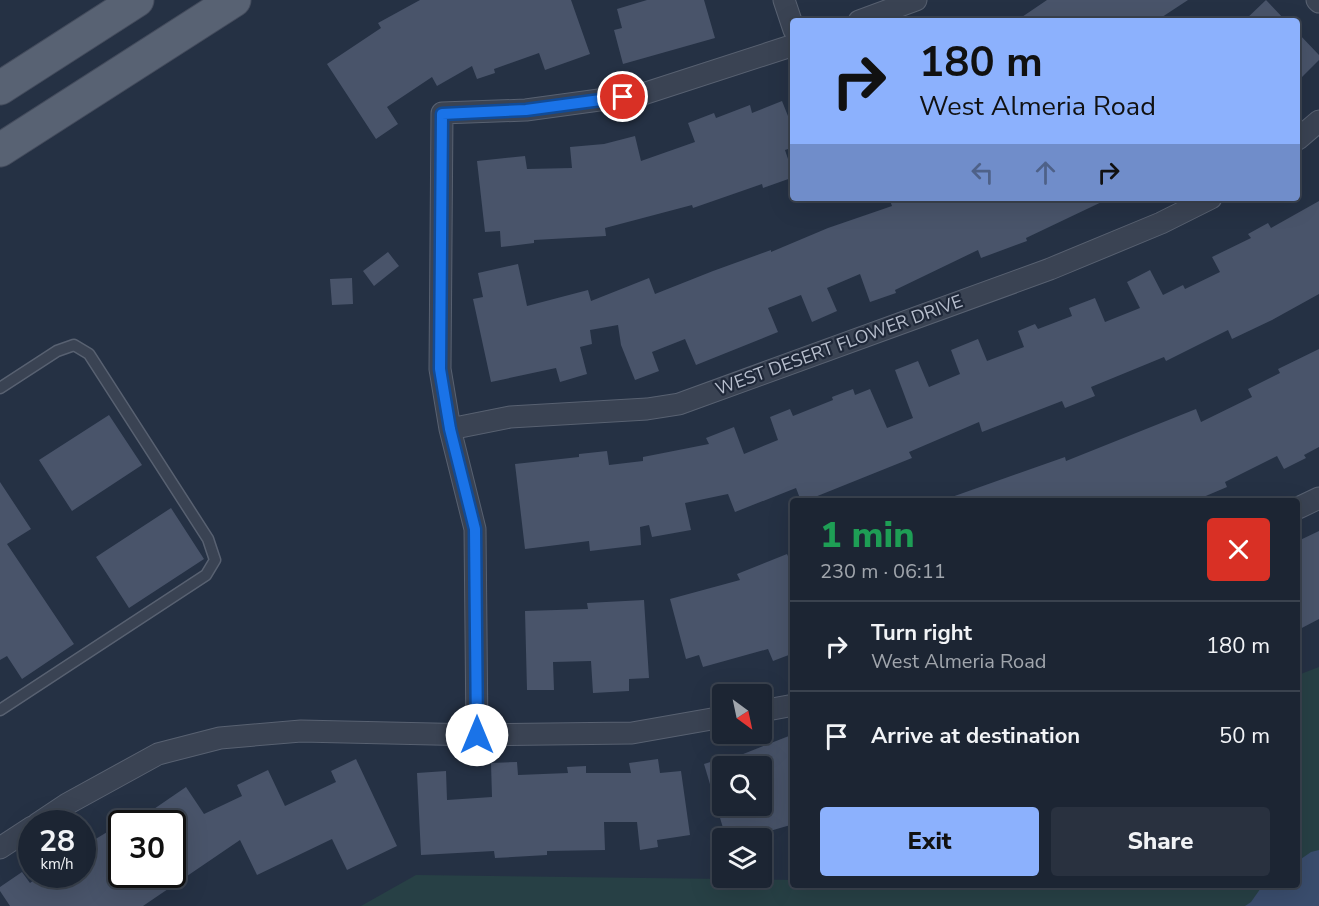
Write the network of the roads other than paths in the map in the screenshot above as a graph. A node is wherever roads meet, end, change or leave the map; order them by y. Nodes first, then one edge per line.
1 (137, 0) edge
2 (234, 0) edge
3 (784, 0) edge
4 (916, 0) edge
5 (790, 18) edge
6 (867, 18) edge
7 (790, 46) edge
8 (0, 88) edge
9 (1319, 121) edge
10 (1300, 138) edge
11 (0, 150) edge
12 (1205, 201) edge
13 (0, 388) edge
14 (450, 429) junction
15 (1319, 498) edge
16 (1300, 507) edge
17 (790, 706) edge
18 (772, 709) edge
19 (0, 710) edge
20 (712, 719) edge
21 (477, 735) junction
22 (58, 810) edge
23 (18, 836) edge
24 (0, 848) edge

1 - 8 main road
2 - 11 main road
3 - 5 street
4 - 6 street
7 - 14 street
9 - 10 street
12 - 14 street, WEST DESERT FLOWER DRIVE
13 - 19 lane
14 - 21 street
15 - 16 street
17 - 18 street
20 - 21 street
21 - 22 street
23 - 24 street

